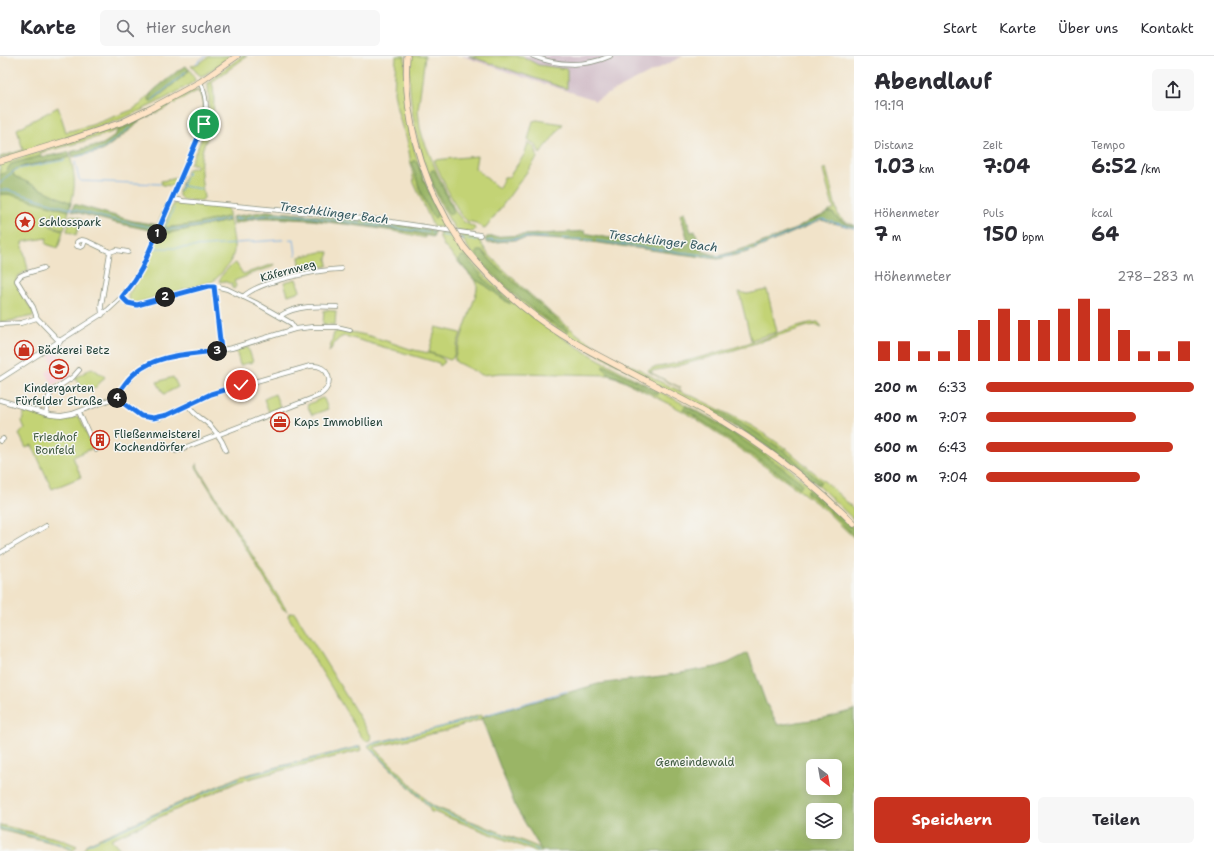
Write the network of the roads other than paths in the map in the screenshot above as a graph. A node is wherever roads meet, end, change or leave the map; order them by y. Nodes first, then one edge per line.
1 (237, 56) edge
2 (407, 56) edge
3 (533, 56) edge
4 (610, 56) edge
5 (200, 82) junction
6 (0, 162) edge
7 (173, 199) junction
8 (480, 235) dead end
9 (85, 240) dead end
10 (110, 252) junction
11 (128, 252) dead end
12 (44, 268) dead end
13 (341, 269) dead end
14 (214, 286) junction
15 (122, 297) junction
16 (243, 297) junction
17 (337, 307) dead end
18 (102, 315) junction
19 (280, 316) junction
20 (37, 318) junction
21 (0, 324) edge
22 (295, 330) junction
23 (350, 330) dead end
24 (60, 342) junction
25 (221, 350) junction
26 (80, 370) dead end
27 (0, 379) edge
28 (115, 397) junction
29 (0, 400) edge
30 (188, 404) junction
31 (79, 412) junction
32 (46, 414) junction
33 (218, 434) junction
34 (96, 450) dead end
35 (226, 450) dead end
36 (176, 451) dead end
37 (854, 524) edge
38 (46, 526) dead end
39 (0, 553) edge

1 - 5 main road
2 - 37 main road, bridge
3 - 4 street
5 - 6 main road
5 - 7 street
7 - 8 street
7 - 15 street
9 - 10 street
10 - 11 street
10 - 18 street
12 - 20 street
13 - 16 street, Käfernweg
14 - 15 street
14 - 16 street
14 - 25 street
15 - 18 street
16 - 19 street
17 - 19 street
18 - 24 street
19 - 22 street
20 - 21 street
20 - 24 street
22 - 23 street
22 - 25 street
24 - 27 street
25 - 28 street
26 - 32 street
28 - 30 street
28 - 31 street
29 - 32 street
30 - 33 street
30 - 33 street
31 - 32 street
31 - 34 street
33 - 35 street
33 - 36 street
38 - 39 street

